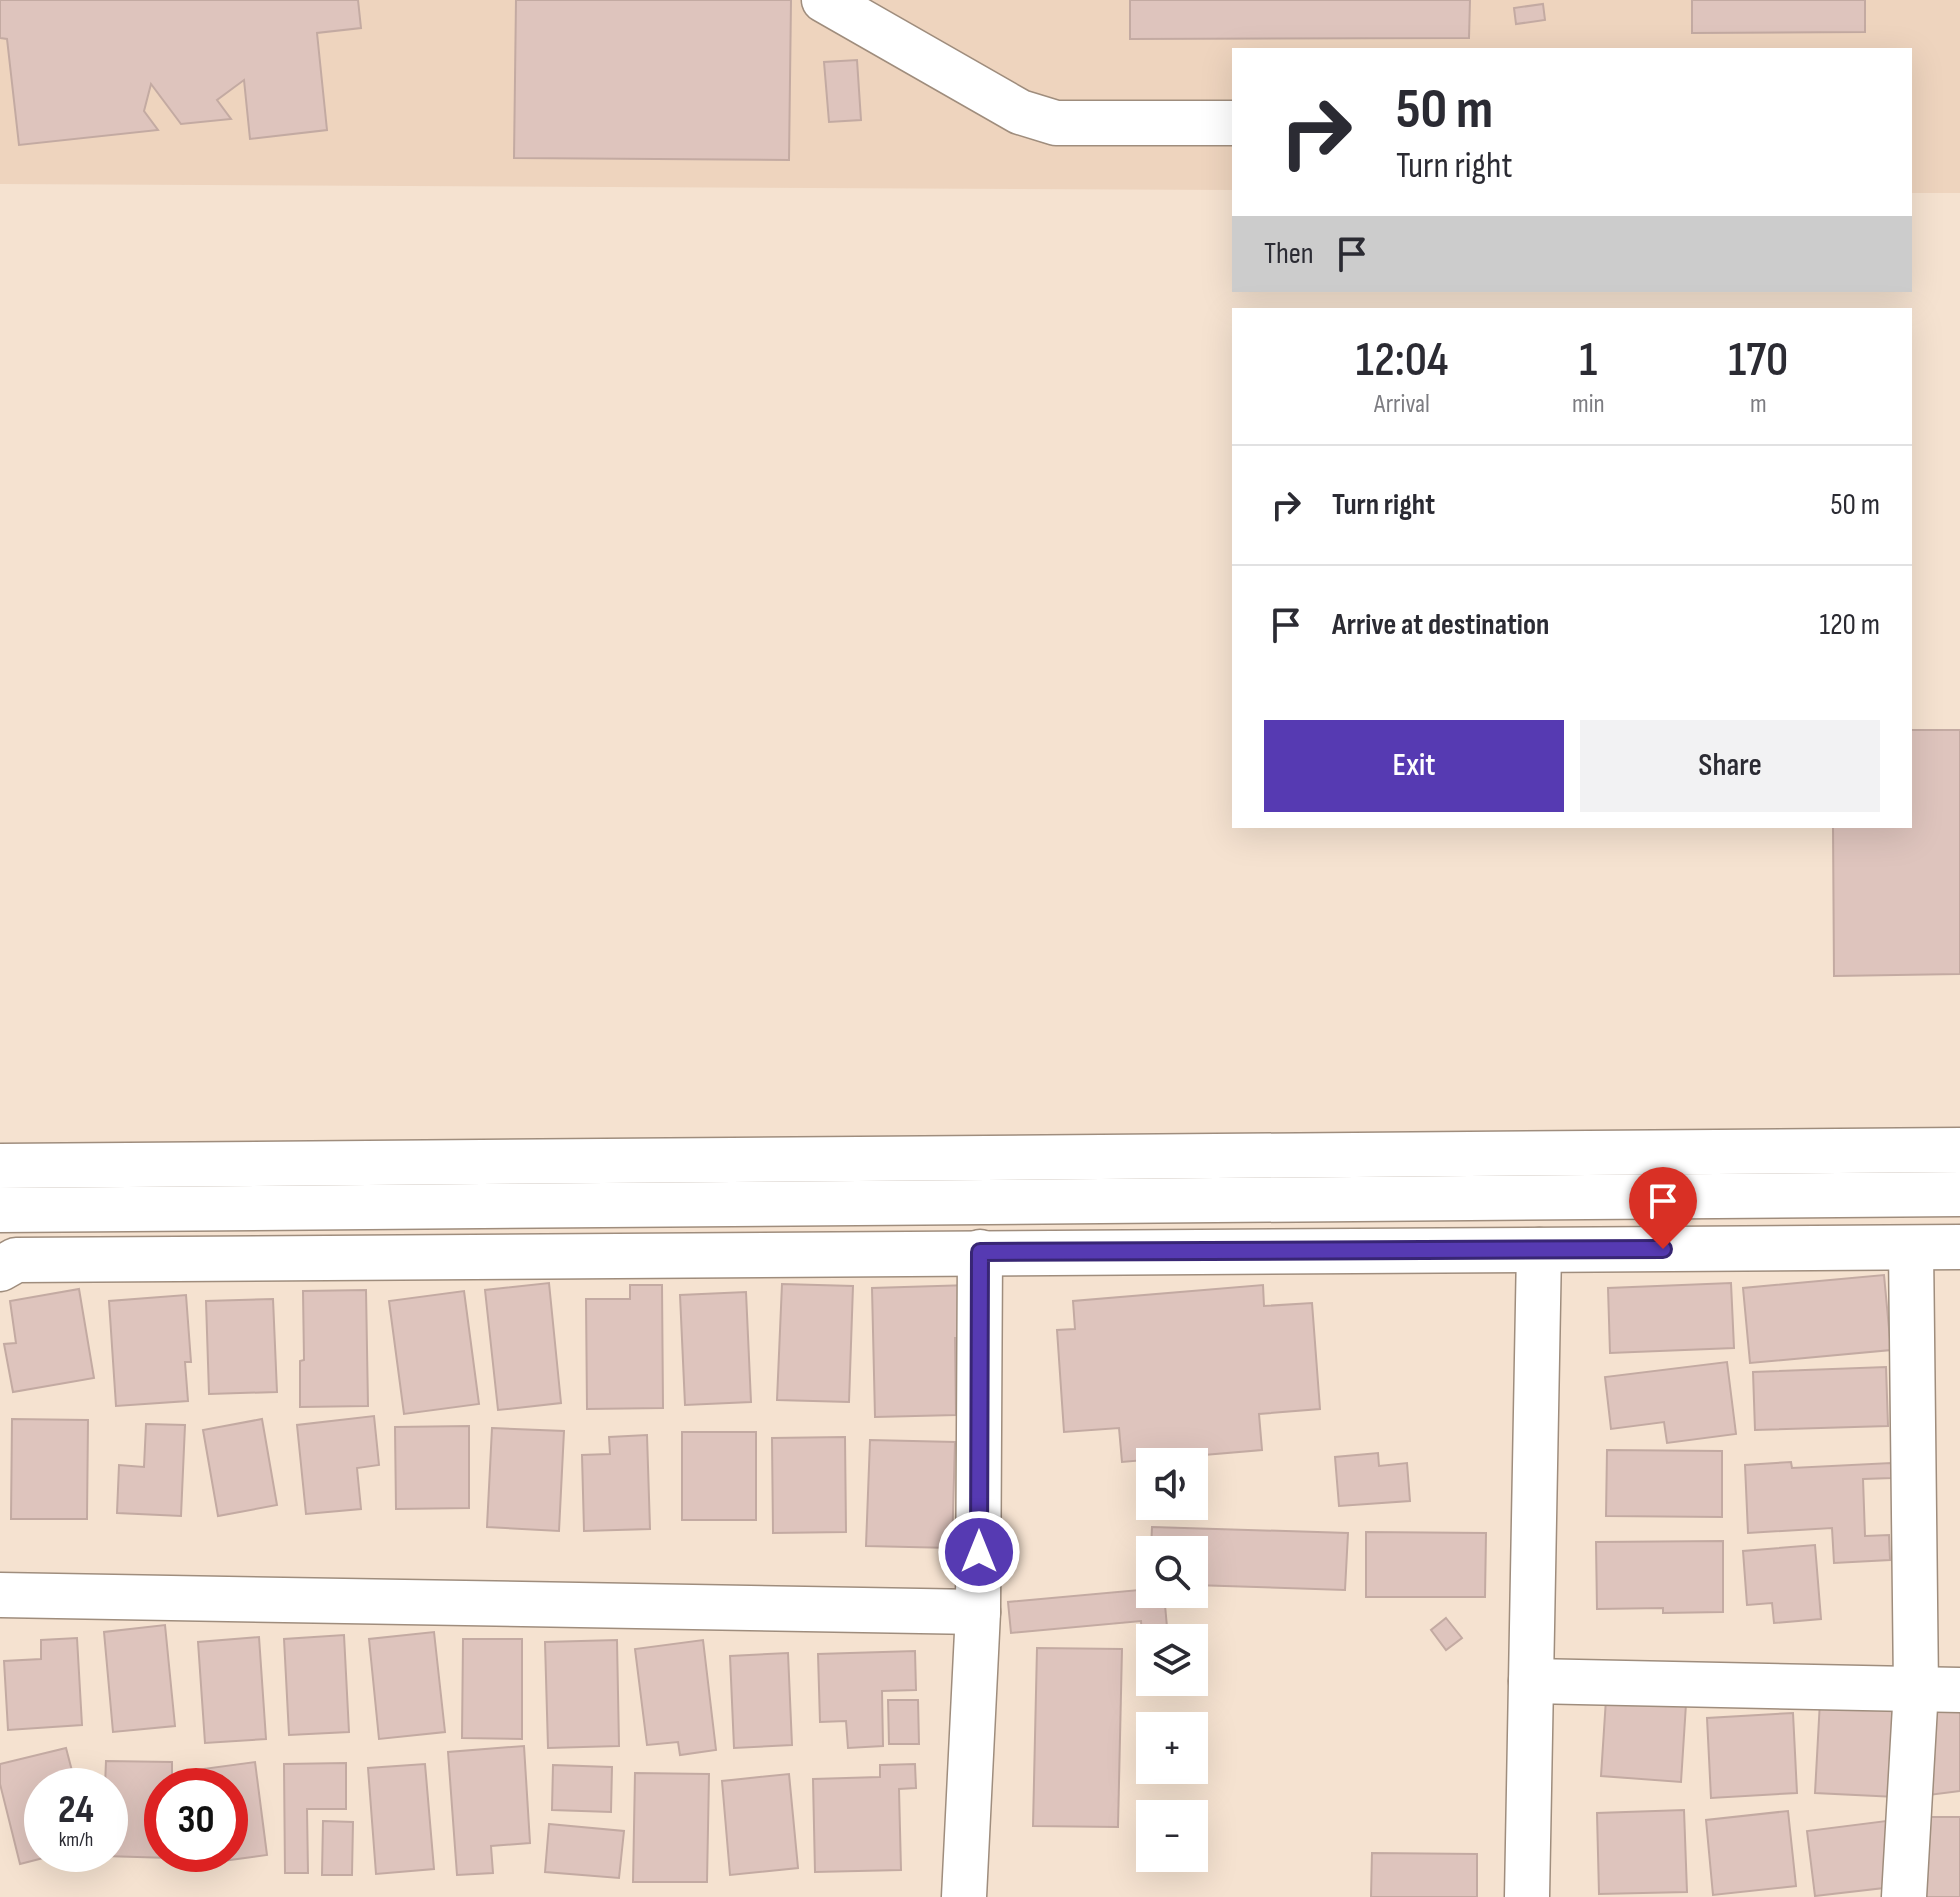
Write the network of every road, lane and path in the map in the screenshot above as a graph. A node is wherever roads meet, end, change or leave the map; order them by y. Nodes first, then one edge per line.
1 (824, 0) edge
2 (1232, 123) edge
3 (1960, 1150) edge
4 (0, 1166) edge
5 (1960, 1194) edge
6 (0, 1210) edge
7 (1960, 1247) edge
8 (1911, 1248) junction
9 (1539, 1250) junction
10 (980, 1252) junction
11 (0, 1269) edge
12 (0, 1595) edge
13 (978, 1612) junction
14 (1531, 1681) junction
15 (1916, 1689) junction
16 (1960, 1690) edge
17 (964, 1897) edge
18 (1527, 1897) edge
19 (1904, 1897) edge

1 - 2 street
3 - 4 street
5 - 6 street
7 - 8 street
8 - 9 street
8 - 15 street
9 - 10 street
9 - 14 street
10 - 11 street
10 - 13 street
12 - 13 street
13 - 17 street
14 - 15 street
14 - 18 street
15 - 16 street
15 - 19 street

